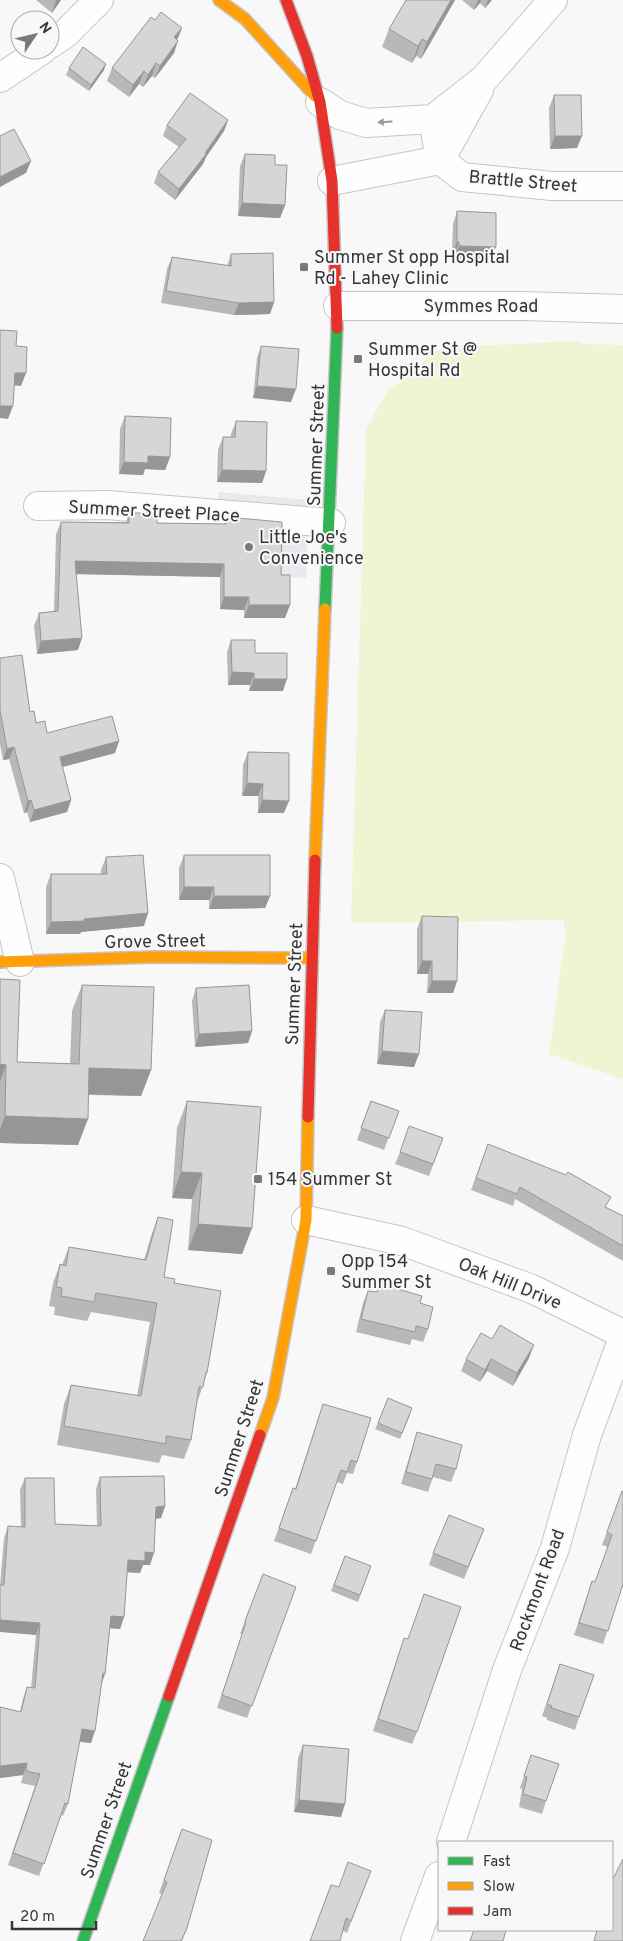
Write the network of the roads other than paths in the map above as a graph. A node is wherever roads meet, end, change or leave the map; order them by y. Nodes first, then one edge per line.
1 (99, 0) edge
2 (219, 0) edge
3 (286, 0) edge
4 (552, 0) edge
5 (60, 37) edge
6 (27, 60) edge
7 (0, 78) edge
8 (484, 80) junction
9 (320, 102) junction
10 (433, 119) junction
11 (440, 160) junction
12 (332, 181) junction
13 (623, 186) edge
14 (338, 306) junction
15 (623, 309) edge
16 (38, 506) dead end
17 (331, 523) junction
18 (0, 878) edge
19 (311, 958) junction
20 (10, 962) edge
21 (306, 1220) junction
22 (623, 1334) edge
23 (623, 1338) edge
24 (451, 1841) edge
25 (438, 1879) edge
26 (83, 1941) edge
27 (415, 1941) edge

1 - 5 street
2 - 9 main road
3 - 9 main road, Summer Street
4 - 8 street
6 - 7 street
8 - 10 street
8 - 11 street
10 -> 9 street
9 - 12 main road, Summer Street
10 - 11 street
11 - 12 street
11 - 13 street, Brattle Street
12 - 14 main road, Summer Street
14 - 15 street, Symmes Road
14 - 17 main road, Summer Street
16 - 17 street, Summer Street Place
17 - 19 main road, Summer Street
18 - 20 street
19 - 20 main road, Grove Street
19 - 21 main road, Summer Street
21 - 22 street, Oak Hill Drive
21 - 26 main road, Summer Street
23 - 24 street, Rockmont Road
25 - 27 street

